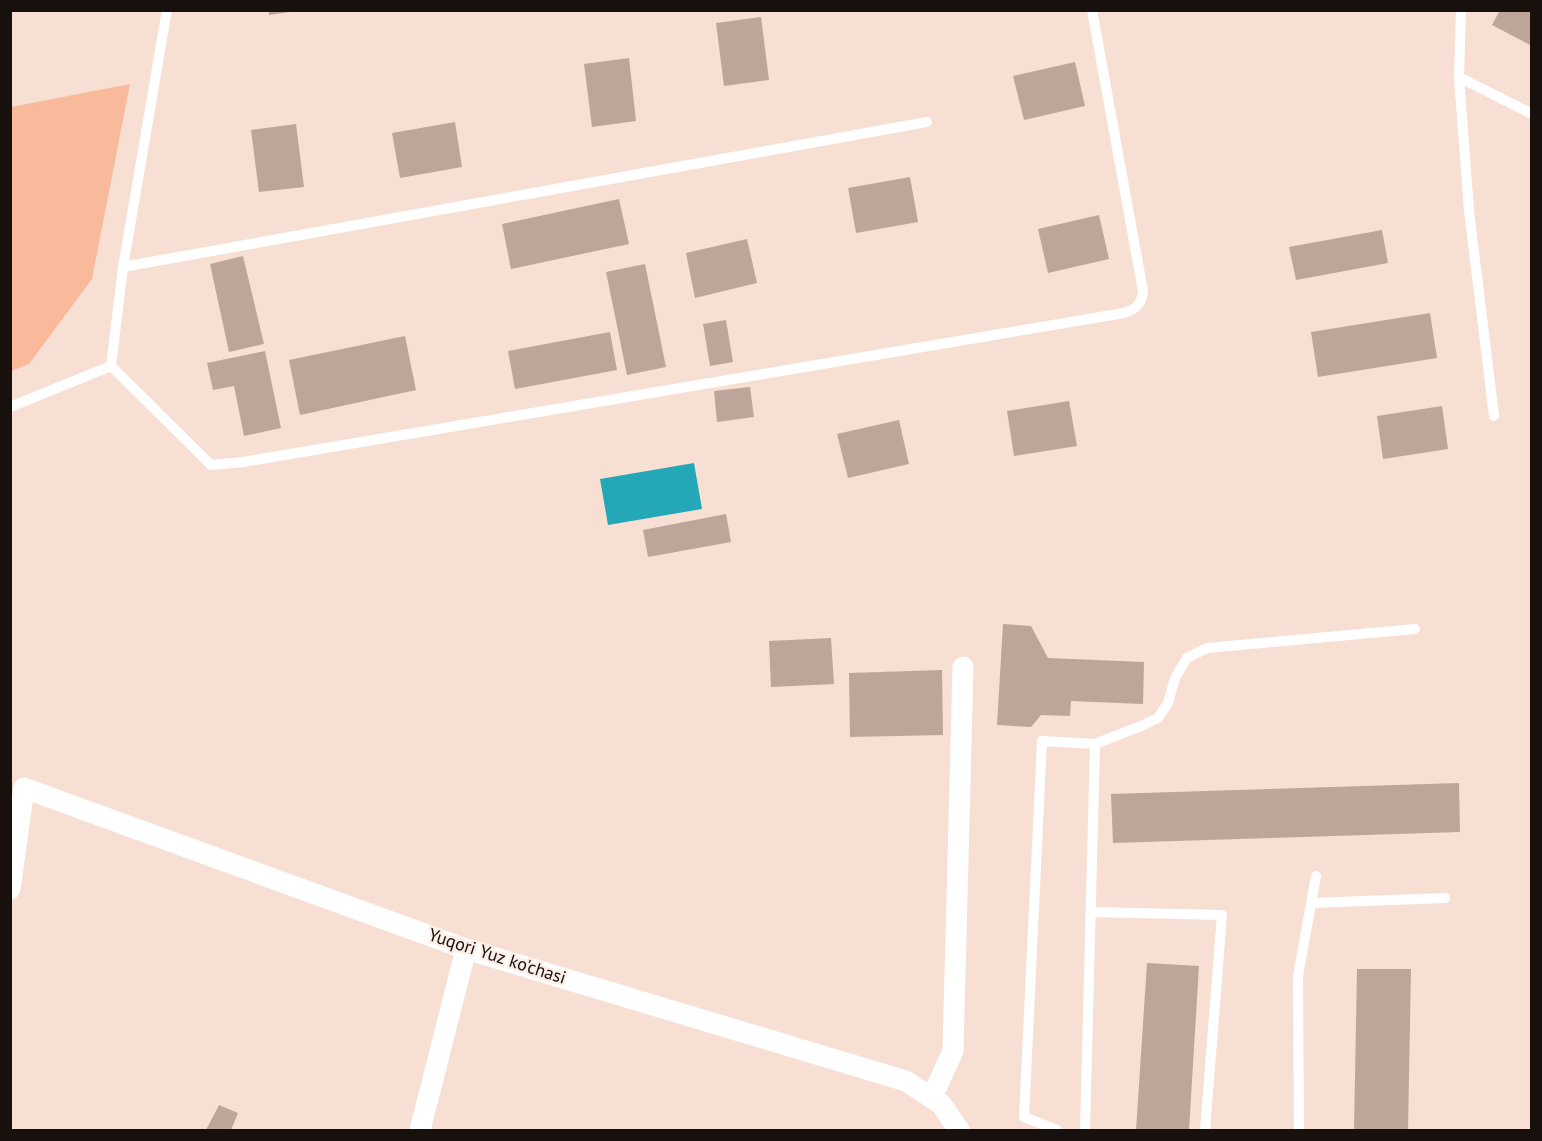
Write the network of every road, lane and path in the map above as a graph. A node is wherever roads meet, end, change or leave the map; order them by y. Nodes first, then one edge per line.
1 (167, 10) edge
2 (1092, 10) edge
3 (1461, 10) edge
4 (1459, 77) junction
5 (1532, 114) edge
6 (927, 122) dead end
7 (123, 267) junction
8 (111, 366) junction
9 (10, 406) edge
10 (1494, 416) dead end
11 (1415, 629) dead end
12 (963, 667) dead end
13 (1095, 744) junction
14 (17, 786) edge
15 (1316, 876) dead end
16 (10, 889) edge
17 (1445, 898) dead end
18 (1311, 903) junction
19 (1091, 912) junction
20 (466, 949) junction
21 (932, 1097) junction
22 (420, 1131) edge
23 (959, 1131) edge
24 (1057, 1131) edge
25 (1084, 1131) edge
26 (1205, 1131) edge
27 (1299, 1131) edge

1 - 7 lane
2 - 8 lane
3 - 4 lane
4 - 5 lane
4 - 10 lane
6 - 7 lane
7 - 8 lane
8 - 9 lane
11 - 13 lane
12 - 21 street
13 - 19 lane
13 - 24 lane
14 - 16 street
14 - 20 street, Yuqori Yuz ko'chasi
15 - 18 lane
17 - 18 lane
18 - 27 lane
19 - 25 lane
19 - 26 lane
20 - 21 street, Yuqori Yuz ko'chasi
20 - 22 street
21 - 23 street, Yuqori Yuz ko'chasi

